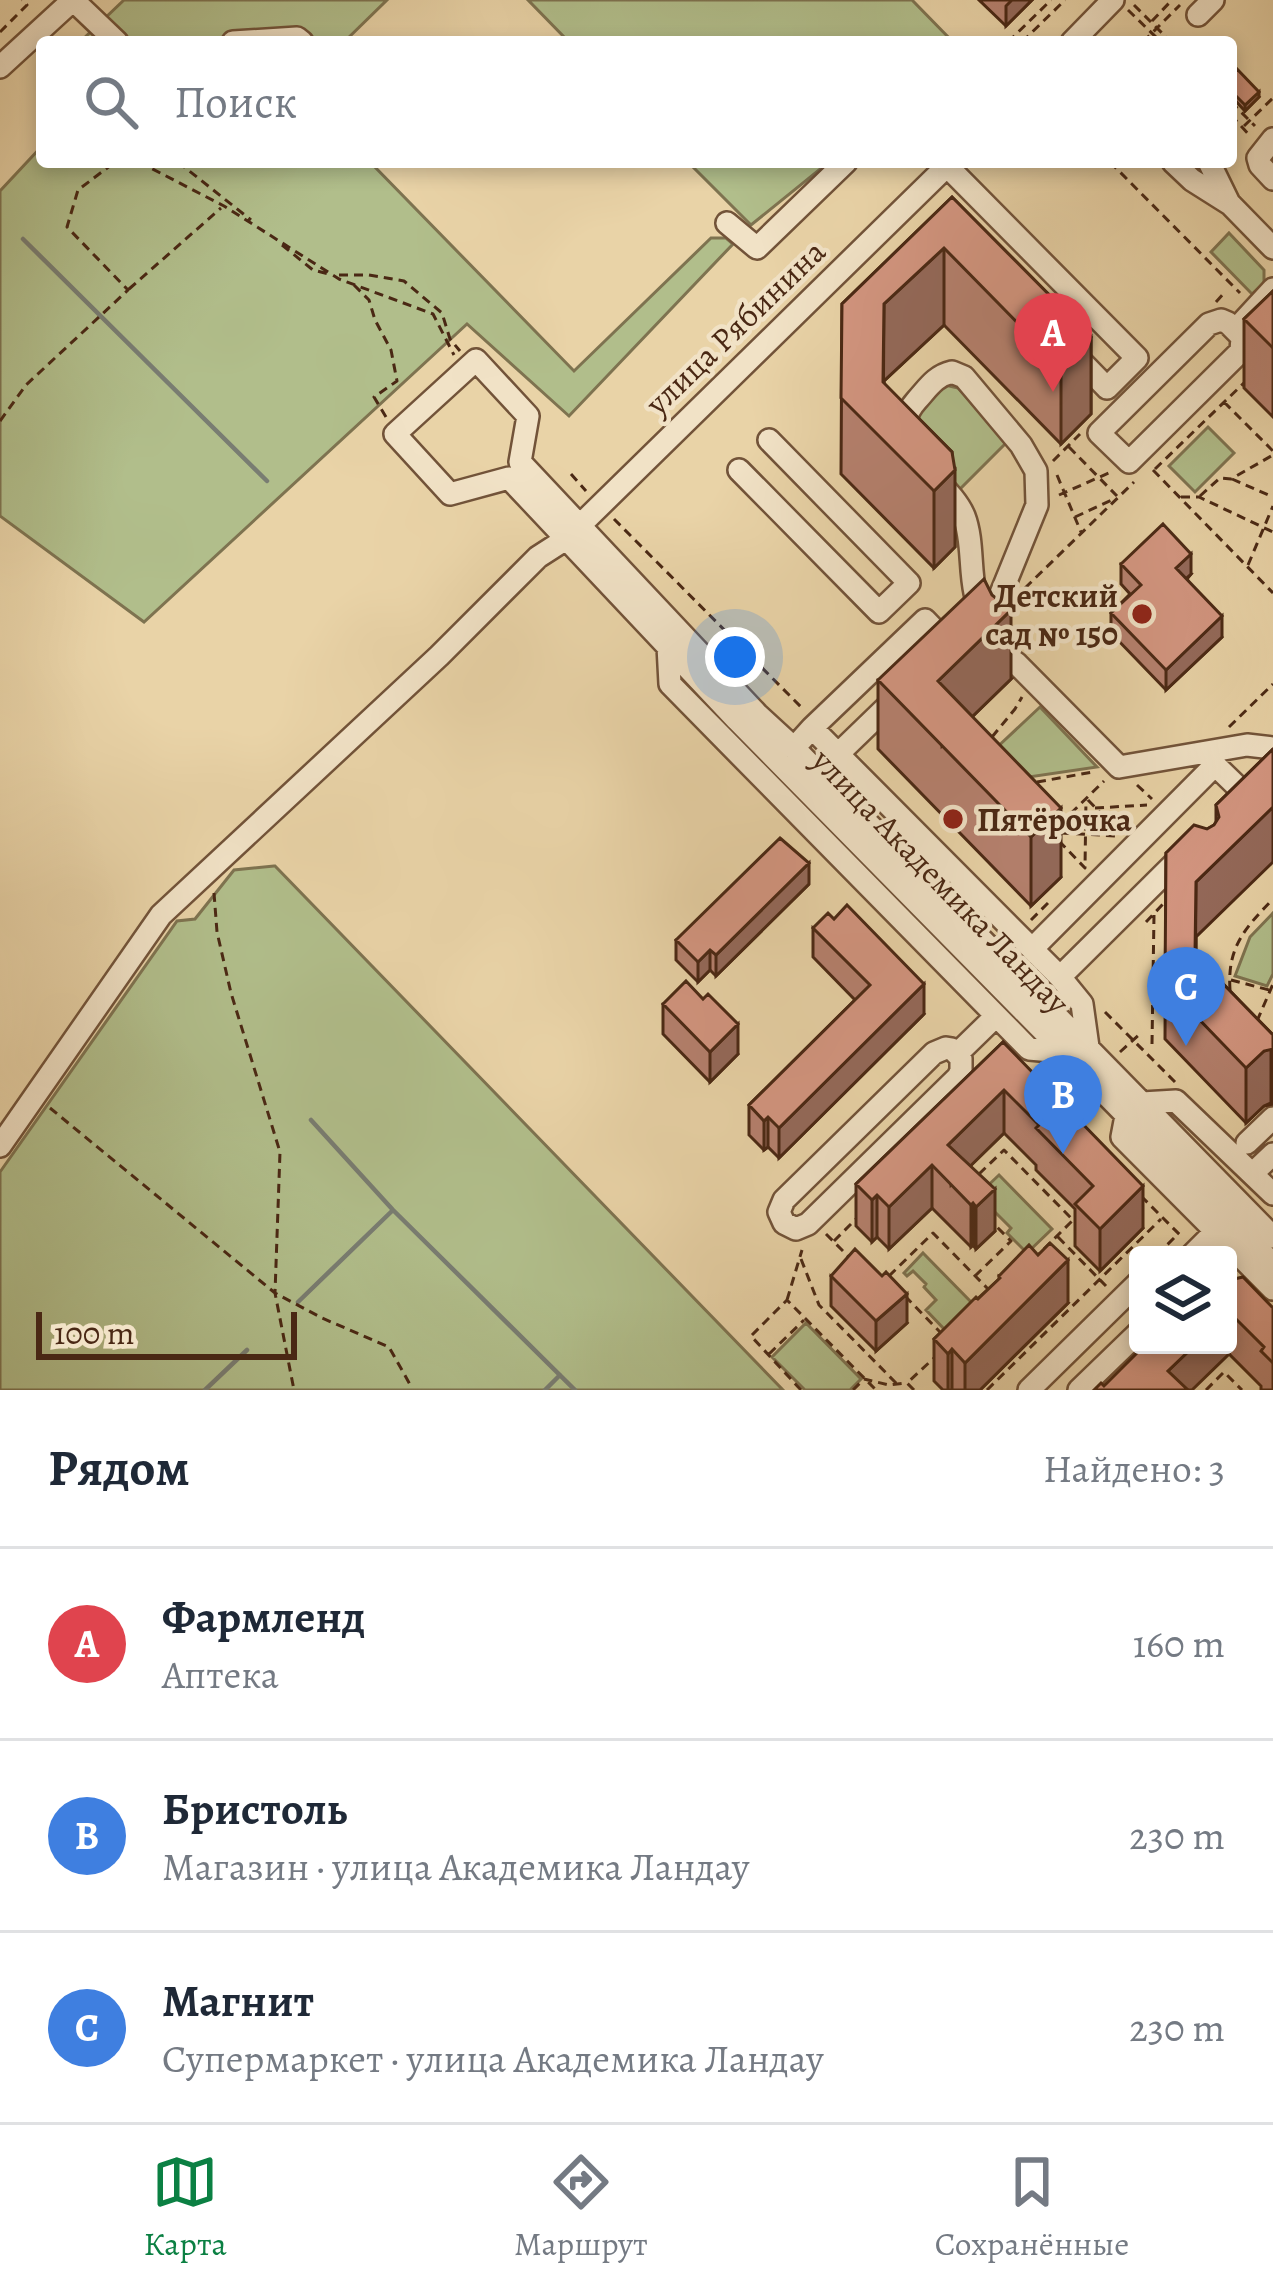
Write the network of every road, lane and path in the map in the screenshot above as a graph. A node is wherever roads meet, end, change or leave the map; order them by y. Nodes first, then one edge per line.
1 (22, 0) edge
2 (33, 0) edge
3 (73, 0) edge
4 (1051, 0) edge
5 (1065, 0) edge
6 (1116, 0) edge
7 (1128, 0) edge
8 (1172, 0) edge
9 (1199, 5) edge
10 (51, 18) junction
11 (1150, 22) junction
12 (1090, 23) junction
13 (1156, 28) junction
14 (0, 32) edge
15 (1151, 33) junction
16 (111, 36) edge
17 (1014, 36) edge
18 (1028, 36) edge
19 (1078, 36) edge
20 (1102, 36) edge
21 (1148, 36) edge
22 (1157, 36) edge
23 (1162, 36) edge
24 (0, 67) edge
25 (1273, 98) edge
26 (1237, 108) edge
27 (1249, 121) junction
28 (1243, 127) dead end
29 (1268, 145) edge
30 (107, 168) edge
31 (151, 168) edge
32 (186, 168) edge
33 (840, 168) edge
34 (942, 168) edge
35 (952, 168) edge
36 (1116, 168) edge
37 (1179, 168) edge
38 (1212, 168) edge
39 (1273, 179) edge
40 (1230, 204) junction
41 (224, 206) junction
42 (727, 223) dead end
43 (1268, 234) edge
44 (331, 275) dead end
45 (1273, 289) edge
46 (128, 290) junction
47 (1255, 308) junction
48 (1235, 329) junction
49 (1061, 340) edge
50 (462, 362) junction
51 (1257, 370) edge
52 (1242, 376) edge
53 (1107, 388) junction
54 (1224, 402) junction
55 (1126, 406) junction
56 (0, 421) edge
57 (395, 434) junction
58 (769, 440) dead end
59 (1068, 446) dead end
60 (1273, 453) edge
61 (1052, 462) dead end
62 (1120, 468) dead end
63 (1152, 469) junction
64 (739, 470) dead end
65 (1099, 477) junction
66 (1231, 478) junction
67 (1135, 482) dead end
68 (1064, 493) junction
69 (1179, 496) junction
70 (1119, 497) junction
71 (1199, 497) junction
72 (1273, 497) edge
73 (1037, 505) junction
74 (1273, 506) edge
75 (1075, 517) junction
76 (1264, 528) junction
77 (573, 532) junction
78 (1273, 532) edge
79 (1082, 533) junction
80 (1247, 566) junction
81 (1272, 588) edge
82 (899, 593) junction
83 (1020, 593) dead end
84 (925, 620) junction
85 (989, 623) junction
86 (668, 646) junction
87 (1023, 694) dead end
88 (812, 728) junction
89 (990, 739) edge
90 (794, 748) junction
91 (1273, 748) edge
92 (837, 754) junction
93 (1118, 767) junction
94 (1035, 782) edge
95 (1086, 798) junction
96 (1149, 805) dead end
97 (1095, 808) junction
98 (1051, 832) junction
99 (1086, 834) junction
100 (222, 877) dead end
101 (1170, 898) edge
102 (1273, 898) edge
103 (1154, 913) junction
104 (1137, 929) dead end
105 (1032, 949) junction
106 (1060, 977) junction
107 (1229, 980) junction
108 (1272, 988) edge
109 (1231, 1000) edge
110 (996, 1016) junction
111 (1251, 1033) edge
112 (1152, 1044) dead end
113 (1088, 1048) junction
114 (1063, 1052) junction
115 (958, 1054) junction
116 (35, 1095) junction
117 (1134, 1109) junction
118 (1273, 1118) edge
119 (1247, 1143) dead end
120 (0, 1146) edge
121 (1273, 1154) edge
122 (1253, 1173) junction
123 (976, 1177) edge
124 (1132, 1187) edge
125 (1273, 1194) edge
126 (781, 1205) junction
127 (866, 1210) edge
128 (1162, 1218) junction
129 (761, 1223) dead end
130 (994, 1224) edge
131 (820, 1228) dead end
132 (1215, 1232) junction
133 (1178, 1234) junction
134 (1057, 1236) junction
135 (1273, 1237) edge
136 (834, 1241) junction
137 (1011, 1241) junction
138 (1166, 1246) edge
139 (1188, 1246) edge
140 (1201, 1246) edge
141 (1021, 1251) edge
142 (800, 1255) dead end
143 (1034, 1259) edge
144 (857, 1265) edge
145 (975, 1276) junction
146 (1270, 1277) edge
147 (887, 1278) edge
148 (1100, 1279) junction
149 (1129, 1291) edge
150 (274, 1293) junction
151 (903, 1294) edge
152 (1115, 1295) dead end
153 (996, 1297) edge
154 (1242, 1298) edge
155 (805, 1318) junction
156 (950, 1341) edge
157 (1129, 1342) edge
158 (769, 1354) junction
159 (936, 1355) edge
160 (864, 1378) junction
161 (907, 1383) junction
162 (897, 1384) junction
163 (412, 1388) edge
164 (294, 1390) edge
165 (800, 1390) edge
166 (853, 1390) edge
167 (876, 1390) edge
168 (914, 1390) edge
169 (987, 1390) edge
170 (1029, 1390) edge
171 (1079, 1390) edge
172 (1206, 1390) edge
173 (1243, 1390) edge

1 - 14 path
2 - 10 street
3 - 10 street
3 - 16 street
4 - 17 path
5 - 18 path
6 - 12 street
6 - 15 path
7 - 11 path
8 - 11 path
9 - 13 path
10 - 24 street
11 - 13 path
12 - 19 street
12 - 20 street
13 - 15 path
13 - 23 path
15 - 21 path
15 - 22 path
25 - 27 path
26 - 27 path
27 - 28 path
27 - 29 path
29 - 39 street
30 - 46 path
31 - 41 path
32 - 57 path
33 - 42 street
34 - 77 street, улица Рябинина
35 - 53 street
36 - 47 path
37 - 40 street
38 - 40 street
40 - 43 street
41 - 46 path
41 - 50 path
44 - 50 path
45 - 47 street
46 - 56 path
47 - 48 street
48 - 55 street
48 - 55 street
49 - 53 street
50 - 57 street
50 - 77 street
51 - 54 path
52 - 63 path
53 - 55 street
54 - 60 path
54 - 63 path
57 - 77 street
58 - 82 street
59 - 65 path
60 - 66 path
61 - 68 path
62 - 65 path
63 - 69 path
64 - 82 street
65 - 68 path
65 - 70 path
66 - 71 path
66 - 72 path
67 - 70 path
68 - 73 path
68 - 75 path
69 - 71 path
69 - 80 path
70 - 75 path
70 - 79 path
71 - 76 path
73 - 85 street
73 - 85 street
74 - 76 path
75 - 79 path
76 - 78 path
76 - 80 path
77 - 86 street, улица Академика Ландау
77 - 90 street, улица Академика Ландау
77 - 116 street, улица Рябинина
79 - 83 path
80 - 81 path
82 - 84 street
84 - 88 street
84 - 92 street
85 - 93 street
86 - 110 street
86 - 114 street, улица Академика Ландау
87 - 89 path
88 - 90 street
88 - 92 street
90 - 113 street, улица Академика Ландау
91 - 93 street
92 - 105 street
93 - 94 path
93 - 95 path
95 - 97 path
95 - 98 path
95 - 99 path
96 - 97 path
97 - 99 path
98 - 99 path
98 - 99 path
100 - 150 path
101 - 103 path
102 - 107 path
103 - 104 path
103 - 112 path
105 - 106 street
105 - 106 street
106 - 113 street
107 - 108 path
107 - 109 path
108 - 111 path
110 - 114 street
110 - 115 street
113 - 117 street, улица Академика Ландау
114 - 117 street, улица Академика Ландау
115 - 126 street
115 - 126 street
116 - 120 street, улица Рябинина
116 - 150 path
117 - 122 street
117 - 132 street
117 - 135 street, улица Академика Ландау
117 - 146 street, улица Академика Ландау
118 - 119 street
121 - 122 street
122 - 125 street
123 - 134 path
124 - 128 path
126 - 129 street
127 - 136 path
128 - 133 path
128 - 148 path
130 - 137 path
131 - 136 path
132 - 140 street
132 - 146 street
133 - 138 path
133 - 139 path
134 - 143 path
134 - 148 path
136 - 144 path
137 - 141 path
137 - 145 path
142 - 162 path
145 - 147 path
145 - 153 path
146 - 154 street
148 - 152 path
148 - 169 path
149 - 170 street
150 - 163 path
150 - 164 path
151 - 156 path
155 - 158 path
155 - 158 path
155 - 160 path
157 - 171 street
158 - 165 path
159 - 161 path
160 - 162 path
160 - 166 path
160 - 167 path
161 - 162 path
161 - 168 path
172 - 173 path

